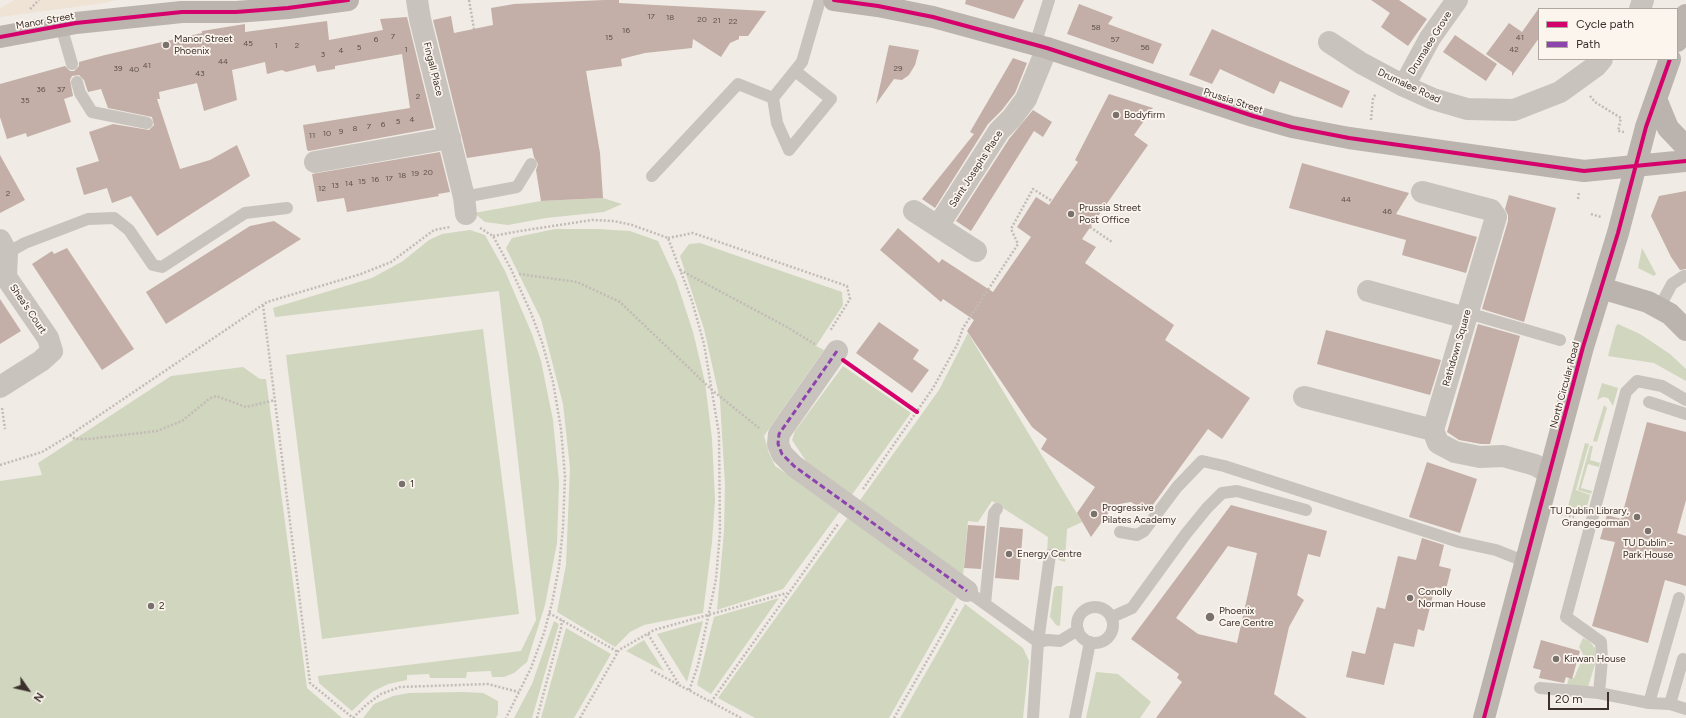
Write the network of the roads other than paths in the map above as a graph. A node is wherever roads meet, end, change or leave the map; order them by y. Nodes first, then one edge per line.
1 (348, 0) edge
2 (417, 0) edge
3 (820, 0) edge
4 (834, 0) edge
5 (1050, 0) edge
6 (1457, 0) edge
7 (321, 2) edge
8 (235, 6) edge
9 (134, 9) edge
10 (1686, 15) edge
11 (61, 26) junction
12 (0, 37) edge
13 (1678, 38) edge
14 (1329, 42) dead end
15 (1041, 47) junction
16 (1601, 60) edge
17 (1670, 60) edge
18 (72, 64) dead end
19 (795, 71) junction
20 (1395, 81) junction
21 (77, 82) dead end
22 (773, 98) junction
23 (1656, 99) junction
24 (147, 123) dead end
25 (450, 138) junction
26 (1686, 147) edge
27 (1686, 161) edge
28 (314, 162) dead end
29 (531, 164) dead end
30 (1636, 166) junction
31 (652, 176) dead end
32 (1422, 192) dead end
33 (287, 208) dead end
34 (914, 211) dead end
35 (465, 216) joint
36 (938, 226) junction
37 (976, 251) dead end
38 (4, 261) edge
39 (1684, 276) dead end
40 (1601, 288) junction
41 (1368, 292) dead end
42 (1659, 308) junction
43 (1467, 316) junction
44 (1686, 330) edge
45 (1560, 340) dead end
46 (834, 346) road end
47 (0, 387) edge
48 (1304, 397) dead end
49 (1686, 400) edge
50 (1650, 402) dead end
51 (1686, 414) edge
52 (1433, 430) junction
53 (1549, 473) junction
54 (997, 509) dead end
55 (1306, 510) dead end
56 (1120, 532) dead end
57 (1050, 555) dead end
58 (1526, 562) junction
59 (967, 591) joint
60 (1679, 598) dead end
61 (985, 604) junction
62 (1112, 617) junction
63 (1078, 630) junction
64 (1038, 642) junction
65 (1090, 642) junction
66 (1683, 659) dead end
67 (1540, 688) dead end
68 (1598, 693) junction
69 (1649, 702) junction
70 (1670, 704) junction
71 (1685, 705) edge
72 (1033, 718) edge
73 (1076, 718) edge
74 (1484, 718) edge

1 - 7 main road
2 - 25 street, Fingall Place
3 - 19 lane
4 - 15 main road, Prussia Street
5 - 15 lane
6 - 20 street, Drumalee Grove
7 - 8 main road
8 - 9 main road, Manor Street
9 - 11 main road, Manor Street
10 - 13 main road
11 - 12 main road, Manor Street
11 - 18 lane
14 - 20 street, Drumalee Road
15 - 30 main road, Prussia Street
15 - 36 street, Saint Josephs Place
16 - 20 street, Drumalee Road
17 - 23 main road, North Circular Road
19 - 22 lane
19 - 22 lane
21 - 24 lane
22 - 31 lane
23 - 26 main road
23 - 30 main road, North Circular Road
25 - 28 street
25 - 35 street, Fingall Place
27 - 30 main road, Prussia Street
29 - 35 lane
30 - 40 main road, North Circular Road
32 - 43 street, Rathdown Square
33 - 38 lane
34 - 36 street
36 - 37 street
38 - 47 street, Shea's Court
39 - 42 lane
40 - 42 main road
40 - 53 main road, North Circular Road
41 - 43 street
42 - 44 main road
43 - 45 lane
43 - 52 street, Rathdown Square
46 - 59 street
48 - 52 street
49 - 68 lane
50 - 51 lane
52 - 53 street
53 - 58 main road, North Circular Road
54 - 61 lane
55 - 62 lane
56 - 58 lane
57 - 64 lane
58 - 74 main road, North Circular Road
59 - 61 lane
60 - 69 lane
61 - 64 lane
62 - 63 lane
62 - 65 lane
63 - 64 lane
63 - 65 lane
64 - 72 lane
65 - 73 lane
66 - 70 lane
67 - 68 lane
68 - 69 lane
69 - 70 lane
70 - 71 lane

